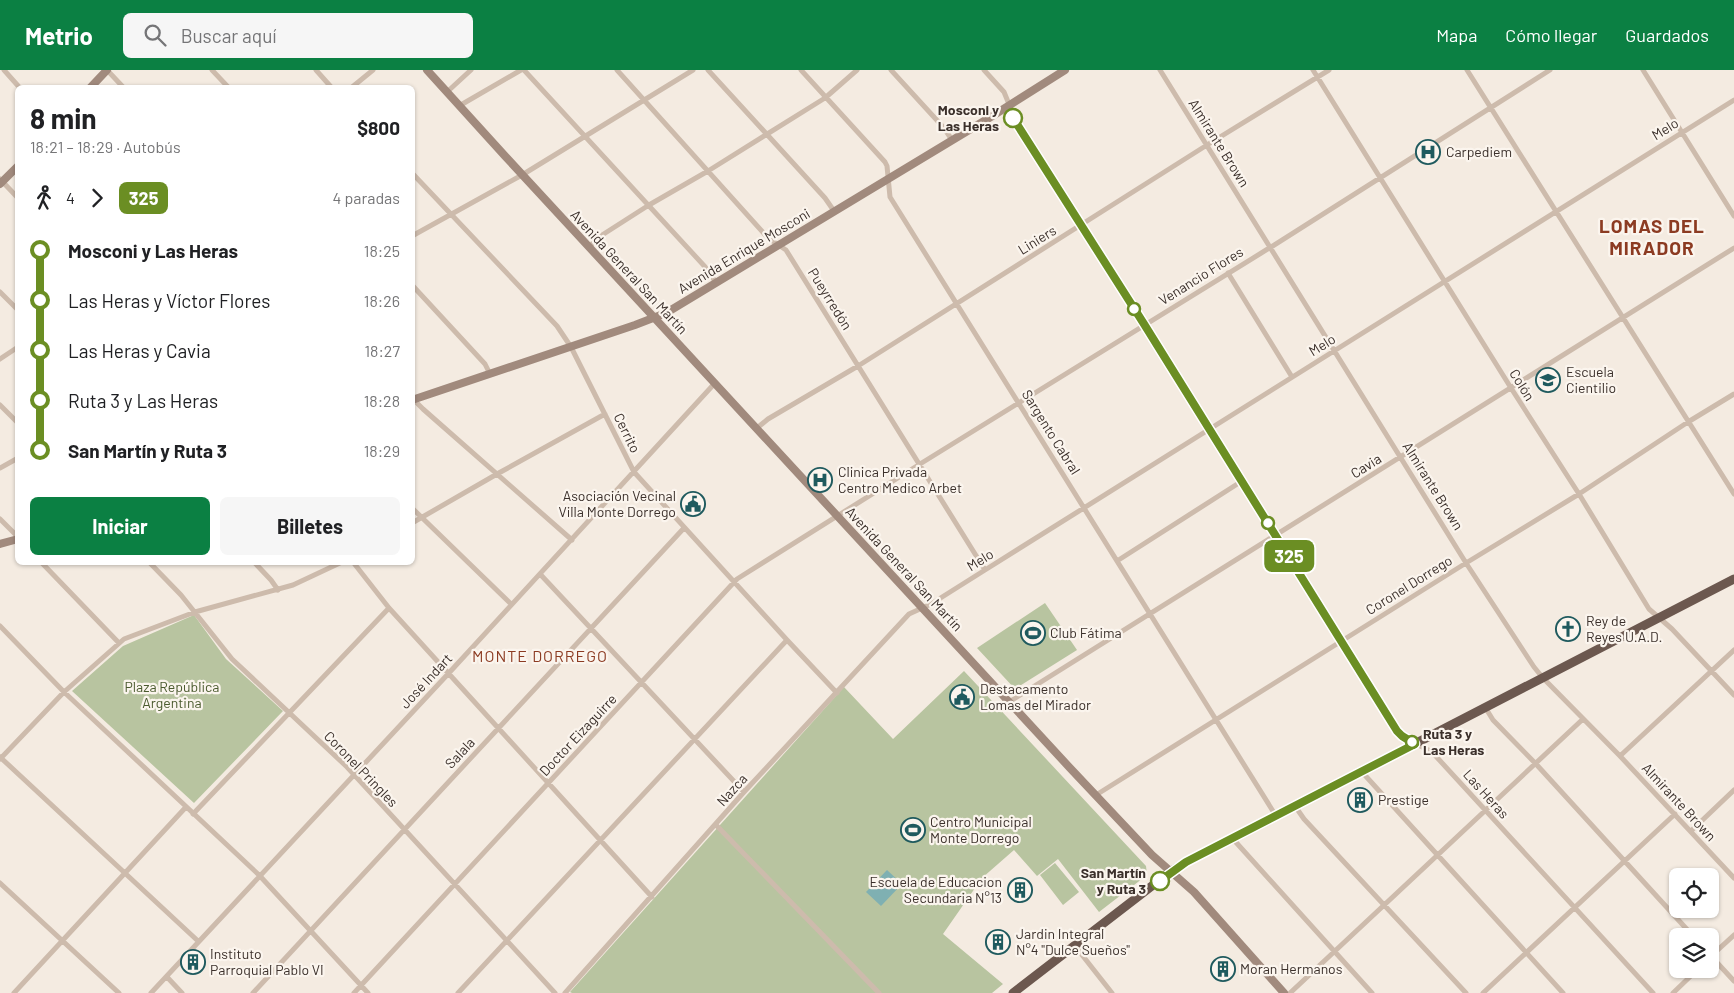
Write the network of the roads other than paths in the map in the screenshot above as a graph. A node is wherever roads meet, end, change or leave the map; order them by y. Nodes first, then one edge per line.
1 (4, 70) edge
2 (107, 70) edge
3 (212, 70) edge
4 (316, 70) edge
5 (373, 70) edge
6 (427, 70) edge
7 (471, 70) edge
8 (522, 70) edge
9 (617, 70) edge
10 (693, 70) edge
11 (708, 70) edge
12 (801, 70) edge
13 (857, 70) edge
14 (892, 70) edge
15 (984, 70) edge
16 (1065, 70) edge
17 (1160, 70) edge
18 (1313, 70) edge
19 (1329, 70) edge
20 (1467, 70) edge
21 (1550, 70) edge
22 (1643, 70) edge
23 (1318, 77) junction
24 (17, 85) edge
25 (93, 85) edge
26 (121, 85) edge
27 (225, 85) edge
28 (329, 85) edge
29 (355, 85) edge
30 (447, 92) junction
31 (825, 98) junction
32 (645, 100) junction
33 (1734, 100) edge
34 (1008, 105) junction
35 (459, 106) junction
36 (1490, 108) junction
37 (1681, 131) junction
38 (767, 135) junction
39 (584, 136) junction
40 (952, 140) junction
41 (1207, 145) junction
42 (15, 169) edge
43 (708, 171) junction
44 (522, 175) junction
45 (415, 176) edge
46 (1380, 177) junction
47 (888, 178) junction
48 (1, 182) edge
49 (15, 195) edge
50 (648, 205) junction
51 (834, 211) junction
52 (1555, 212) junction
53 (451, 214) junction
54 (1734, 216) edge
55 (1082, 225) junction
56 (415, 234) edge
57 (778, 245) junction
58 (1271, 246) junction
59 (589, 247) junction
60 (1734, 248) edge
61 (1228, 274) junction
62 (1444, 281) junction
63 (716, 283) junction
64 (415, 288) edge
65 (0, 292) edge
66 (956, 303) junction
67 (15, 307) edge
68 (1622, 317) junction
69 (655, 318) junction
70 (1144, 324) junction
71 (571, 347) junction
72 (15, 349) edge
73 (1335, 350) junction
74 (0, 360) edge
75 (858, 366) junction
76 (490, 374) junction
77 (1292, 377) junction
78 (715, 383) junction
79 (1511, 388) junction
80 (1734, 394) edge
81 (415, 398) edge
82 (415, 401) edge
83 (1019, 403) junction
84 (0, 405) edge
85 (605, 414) junction
86 (15, 420) edge
87 (1688, 422) junction
88 (758, 428) junction
89 (1209, 429) junction
90 (1401, 457) junction
91 (15, 460) edge
92 (920, 464) junction
93 (0, 468) edge
94 (634, 472) junction
95 (497, 474) junction
96 (1242, 481) junction
97 (1733, 491) edge
98 (1579, 494) junction
99 (1084, 508) junction
100 (415, 511) edge
101 (838, 516) junction
102 (422, 518) junction
103 (0, 519) edge
104 (415, 522) edge
105 (684, 528) junction
106 (15, 535) edge
107 (1276, 536) junction
108 (15, 539) edge
109 (572, 540) junction
110 (0, 544) edge
111 (1117, 561) junction
112 (1466, 563) junction
113 (44, 565) edge
114 (152, 565) edge
115 (257, 565) edge
116 (336, 565) edge
117 (355, 565) edge
118 (985, 570) junction
119 (540, 574) junction
120 (1734, 579) edge
121 (734, 582) junction
122 (278, 590) junction
123 (511, 604) junction
124 (922, 607) junction
125 (389, 608) junction
126 (195, 612) junction
127 (1150, 613) junction
128 (1660, 619) junction
129 (590, 628) junction
130 (1, 630) edge
131 (787, 640) junction
132 (1342, 641) junction
133 (119, 643) junction
134 (1734, 650) edge
135 (1711, 671) junction
136 (448, 674) junction
137 (1543, 678) junction
138 (642, 684) junction
139 (64, 692) junction
140 (837, 693) junction
141 (1734, 695) edge
142 (1009, 702) junction
143 (1485, 707) junction
144 (289, 713) junction
145 (1218, 720) junction
146 (1584, 720) junction
147 (498, 728) junction
148 (694, 739) junction
149 (1415, 744) junction
150 (1620, 756) junction
151 (0, 758) edge
152 (1536, 764) junction
153 (1362, 772) junction
154 (354, 775) junction
155 (548, 784) junction
156 (1734, 790) edge
157 (744, 792) junction
158 (1096, 796) junction
159 (1295, 806) junction
160 (186, 807) junction
161 (1486, 810) junction
162 (193, 814) junction
163 (1675, 814) junction
164 (1276, 816) junction
165 (716, 825) junction
166 (404, 829) junction
167 (1691, 831) junction
168 (1233, 839) junction
169 (600, 840) junction
170 (1438, 855) junction
171 (1624, 862) junction
172 (1170, 872) junction
173 (125, 873) junction
174 (260, 875) junction
175 (1734, 878) edge
176 (0, 883) edge
177 (455, 885) junction
178 (652, 897) junction
179 (1384, 906) junction
180 (1573, 908) junction
181 (1686, 928) edge
182 (312, 930) junction
183 (1734, 935) edge
184 (62, 940) junction
185 (506, 940) junction
186 (198, 941) junction
187 (1075, 946) junction
188 (1719, 948) edge
189 (1333, 952) junction
190 (1526, 952) junction
191 (1719, 965) edge
192 (167, 976) junction
193 (1689, 978) edge
194 (1734, 981) edge
195 (361, 985) junction
196 (14, 993) edge
197 (119, 993) edge
198 (151, 993) edge
199 (182, 993) edge
200 (253, 993) edge
201 (354, 993) edge
202 (368, 993) edge
203 (458, 993) edge
204 (555, 993) edge
205 (565, 993) edge
206 (879, 993) edge
207 (1013, 993) edge
208 (1112, 993) edge
209 (1284, 993) edge
210 (1290, 993) edge
211 (1372, 993) edge
212 (1466, 993) edge
213 (1483, 993) edge
214 (1563, 993) edge
215 (1653, 993) edge
216 (1673, 993) edge

1 - 24 street
2 - 25 main road
2 - 26 street
3 - 27 street
4 - 28 street
5 - 29 street
6 - 30 main road, Avenida General San Martín
7 - 30 street
8 - 35 street
8 - 39 street
9 - 32 street, Pueyrredón
10 - 32 street
11 - 38 street
12 - 31 street, Sargento Cabral
13 - 31 street
14 - 40 street
15 - 34 street, Las Heras
16 - 34 main road, Avenida Enrique Mosconi
17 - 41 street, Almirante Brown
18 - 23 street, Colón
19 - 23 street, Liniers
20 - 36 street
21 - 36 street, Venancio Flores
22 - 37 street
23 - 41 street, Liniers
23 - 46 street, Colón
30 - 35 main road, Avenida General San Martín
31 - 38 street
31 - 47 street, Sargento Cabral
32 - 39 street
32 - 43 street, Pueyrredón
33 - 37 street, Melo
34 - 40 main road, Avenida Enrique Mosconi
34 - 55 street, Las Heras
35 - 44 main road, Avenida General San Martín
36 - 46 street, Venancio Flores
36 - 52 street
37 - 52 street, Melo
37 - 54 street
38 - 43 street
38 - 51 street
39 - 44 street
39 - 50 street
40 - 47 main road, Avenida Enrique Mosconi
41 - 55 street, Liniers
41 - 58 street, Almirante Brown
42 - 48 main road
43 - 50 street
43 - 57 street, Pueyrredón
44 - 53 street
44 - 59 main road, Avenida General San Martín
45 - 53 street, Cerrito
46 - 58 street, Venancio Flores
46 - 62 street, Colón
47 - 51 main road, Avenida Enrique Mosconi
47 - 66 street, Sargento Cabral
48 - 49 street
50 - 59 street
50 - 63 street
51 - 57 main road, Avenida Enrique Mosconi
52 - 62 street, Melo
52 - 68 street
53 - 56 street
53 - 71 street, Cerrito
55 - 66 street, Liniers
55 - 70 street, Las Heras
57 - 63 main road, Avenida Enrique Mosconi
57 - 75 street, Pueyrredón
58 - 61 street, Venancio Flores
58 - 73 street, Almirante Brown
59 - 69 main road, Avenida General San Martín
60 - 68 street, Cavia
61 - 70 street, Venancio Flores
61 - 77 street
62 - 73 street, Melo
62 - 79 street, Colón
63 - 69 main road, Avenida Enrique Mosconi
64 - 76 street
65 - 67 street
66 - 75 street, Liniers
66 - 83 street, Sargento Cabral
68 - 79 street, Cavia
68 - 87 street
69 - 71 main road, Avenida Enrique Mosconi
69 - 78 main road, Avenida General San Martín
70 - 83 street, Venancio Flores
70 - 89 street, Las Heras
71 - 76 main road, Avenida Enrique Mosconi
71 - 85 street, Cerrito
72 - 74 street
73 - 77 street, Melo
73 - 90 street, Almirante Brown
75 - 88 street, Liniers
75 - 92 street, Pueyrredón
76 - 81 main road, Avenida Enrique Mosconi
77 - 89 street, Melo
78 - 88 main road, Avenida General San Martín
78 - 94 street, José Indart
79 - 90 street, Cavia
79 - 98 street, Colón
80 - 87 street, Coronel Dorrego
82 - 95 street
83 - 92 street, Venancio Flores
83 - 99 street, Sargento Cabral
84 - 86 street
85 - 94 street, Cerrito
85 - 95 street
87 - 97 street
87 - 98 street, Coronel Dorrego
88 - 101 main road, Avenida General San Martín
89 - 96 street, Las Heras
89 - 99 street, Melo
90 - 107 street, Cavia
90 - 112 street, Almirante Brown
91 - 93 street
92 - 101 street, Venancio Flores
92 - 118 street, Pueyrredón
94 - 105 street, Cerrito
94 - 109 street, José Indart
95 - 102 street
95 - 109 street
96 - 107 street, Las Heras
96 - 111 street
98 - 112 street, Coronel Dorrego
98 - 128 street, Colón
99 - 111 street, Sargento Cabral
99 - 118 street, Melo
100 - 102 street
101 - 121 street, Doctor Eizaguirre
101 - 124 main road, Avenida General San Martín
102 - 104 street
102 - 123 street
103 - 106 street
105 - 121 street, Cerrito
105 - 129 street, Salala
107 - 127 street, Cavia
107 - 132 street, Las Heras
108 - 110 main road
109 - 119 street, José Indart
111 - 127 street, Sargento Cabral
112 - 132 street, Coronel Dorrego
112 - 137 street, Almirante Brown
113 - 133 street
114 - 126 street, Coronel Pringles
115 - 122 street
116 - 122 street
117 - 125 street
118 - 124 street, Melo
119 - 123 street, José Indart
119 - 129 street
120 - 128 highway
121 - 131 street, Cerrito
121 - 138 street, Doctor Eizaguirre
122 - 126 street
123 - 136 street, José Indart
124 - 140 street, Nazca
124 - 142 main road, Avenida General San Martín
125 - 136 street
125 - 144 street
126 - 133 street
126 - 144 street, Coronel Pringles
127 - 142 street, Cavia
127 - 145 street, Sargento Cabral
128 - 135 street, Colón
128 - 137 highway
129 - 138 street
129 - 147 street, Salala
130 - 139 street
131 - 140 street, Cerrito
131 - 148 street
132 - 145 street, Coronel Dorrego
132 - 149 street, Las Heras
133 - 139 street
134 - 135 street
135 - 141 street, Colón
135 - 150 street
136 - 147 street
136 - 154 street, José Indart
137 - 143 highway
137 - 146 street, Almirante Brown
138 - 148 street
138 - 155 street, Doctor Eizaguirre
139 - 151 street
139 - 160 street
140 - 157 street, Nazca
142 - 158 main road, Avenida General San Martín
143 - 149 highway
143 - 152 street
144 - 154 street, Coronel Pringles
144 - 162 street
145 - 158 street, Coronel Dorrego
145 - 164 street, Sargento Cabral
146 - 150 street, Almirante Brown
146 - 152 street
147 - 155 street
147 - 166 street, Salala
148 - 157 street
148 - 169 street
149 - 153 highway
149 - 161 street, Las Heras
150 - 163 street, Almirante Brown
151 - 173 street
152 - 161 street
152 - 171 street
153 - 159 highway
153 - 170 street
154 - 166 street, Coronel Pringles
154 - 174 street, José Indart
155 - 169 street
155 - 177 street, Doctor Eizaguirre
156 - 167 street
157 - 165 street, Nazca
158 - 172 main road, Avenida General San Martín
159 - 164 highway
159 - 179 street
160 - 162 street
160 - 173 street
161 - 170 street
161 - 180 street, Las Heras
162 - 174 street
163 - 167 street, Almirante Brown
163 - 171 street
164 - 168 highway
165 - 178 street, Nazca
165 - 206 street
166 - 177 street, Coronel Pringles
166 - 182 street, Salala
167 - 175 street, Almirante Brown
168 - 172 highway
168 - 189 street
169 - 178 street
169 - 185 street
170 - 179 street
170 - 190 street
171 - 180 street
171 - 181 street
172 - 187 highway
172 - 209 main road, Avenida General San Martín
173 - 184 street
173 - 186 street
174 - 182 street
174 - 186 street, José Indart
176 - 184 street
177 - 185 street, Coronel Pringles
177 - 195 street, Doctor Eizaguirre
178 - 205 street, Nazca
179 - 189 street
179 - 212 street
180 - 190 street
180 - 215 street, Las Heras
182 - 195 street
182 - 200 street, Salala
183 - 188 street
184 - 196 street
184 - 197 street
185 - 203 street
185 - 204 street, Coronel Pringles
186 - 192 street, José Indart
187 - 207 highway
187 - 208 street
189 - 210 street
189 - 211 street
190 - 213 street
190 - 214 street
191 - 194 street
192 - 198 street, José Indart
192 - 199 street
193 - 216 street
195 - 201 street, Doctor Eizaguirre
195 - 202 street

